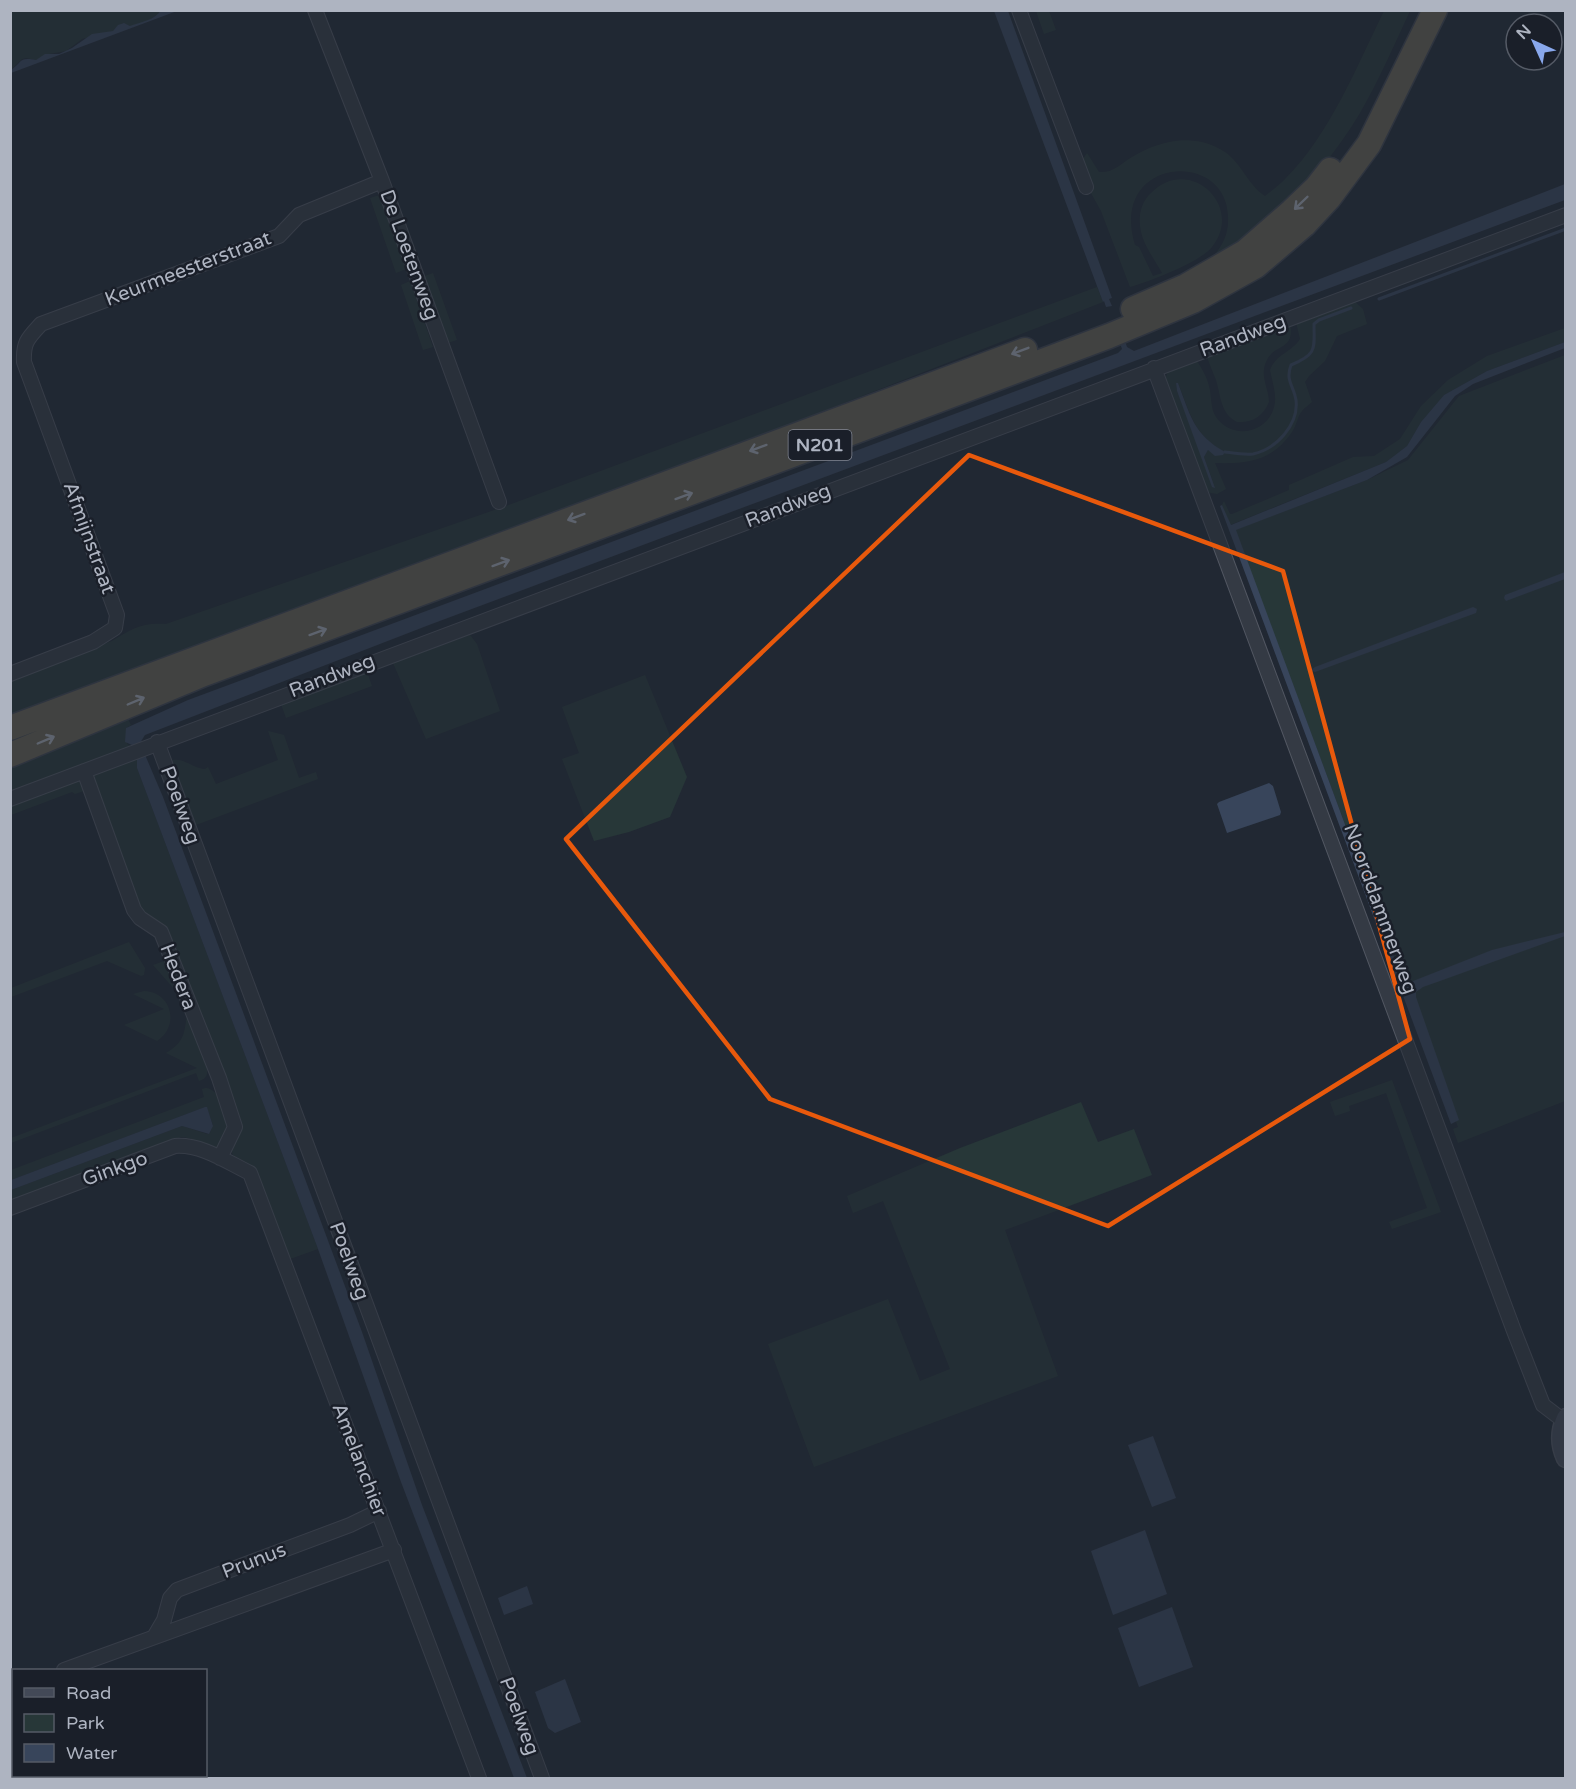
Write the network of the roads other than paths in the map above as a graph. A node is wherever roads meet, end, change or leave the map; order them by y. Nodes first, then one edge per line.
1 (315, 10) edge
2 (1019, 10) edge
3 (1418, 10) edge
4 (1435, 10) edge
5 (382, 181) junction
6 (1086, 188) dead end
7 (1566, 215) edge
8 (27, 340) joint
9 (1154, 368) junction
10 (499, 502) dead end
11 (10, 674) edge
12 (10, 728) edge
13 (153, 744) junction
14 (10, 755) edge
15 (84, 771) junction
16 (10, 799) edge
17 (220, 1158) junction
18 (10, 1208) edge
19 (1565, 1419) edge
20 (1566, 1458) edge
21 (379, 1511) junction
22 (394, 1550) junction
23 (154, 1637) junction
24 (69, 1669) edge
25 (479, 1779) edge
26 (542, 1779) edge

1 - 5 street, De Loetenweg
2 - 6 street
3 -> 12 highway, N201
14 -> 4 highway, N201
5 - 8 street, Keurmeesterstraat
5 - 10 street, De Loetenweg
7 - 9 street, Randweg
8 - 11 street, Afmijnstraat
9 - 13 street, Randweg
9 - 19 street, Noorddammerweg
13 - 15 street, Randweg
13 - 26 street, Poelweg
15 - 16 street, Randweg
15 - 17 street, Hedera
17 - 18 street, Ginkgo
17 - 21 street, Amelanchier
19 - 20 street, Noorddammerweg
21 - 22 street, Amelanchier
21 - 23 street, Prunus
22 - 23 street, Prunus
22 - 25 street, Amelanchier
23 - 24 street, Prunus

